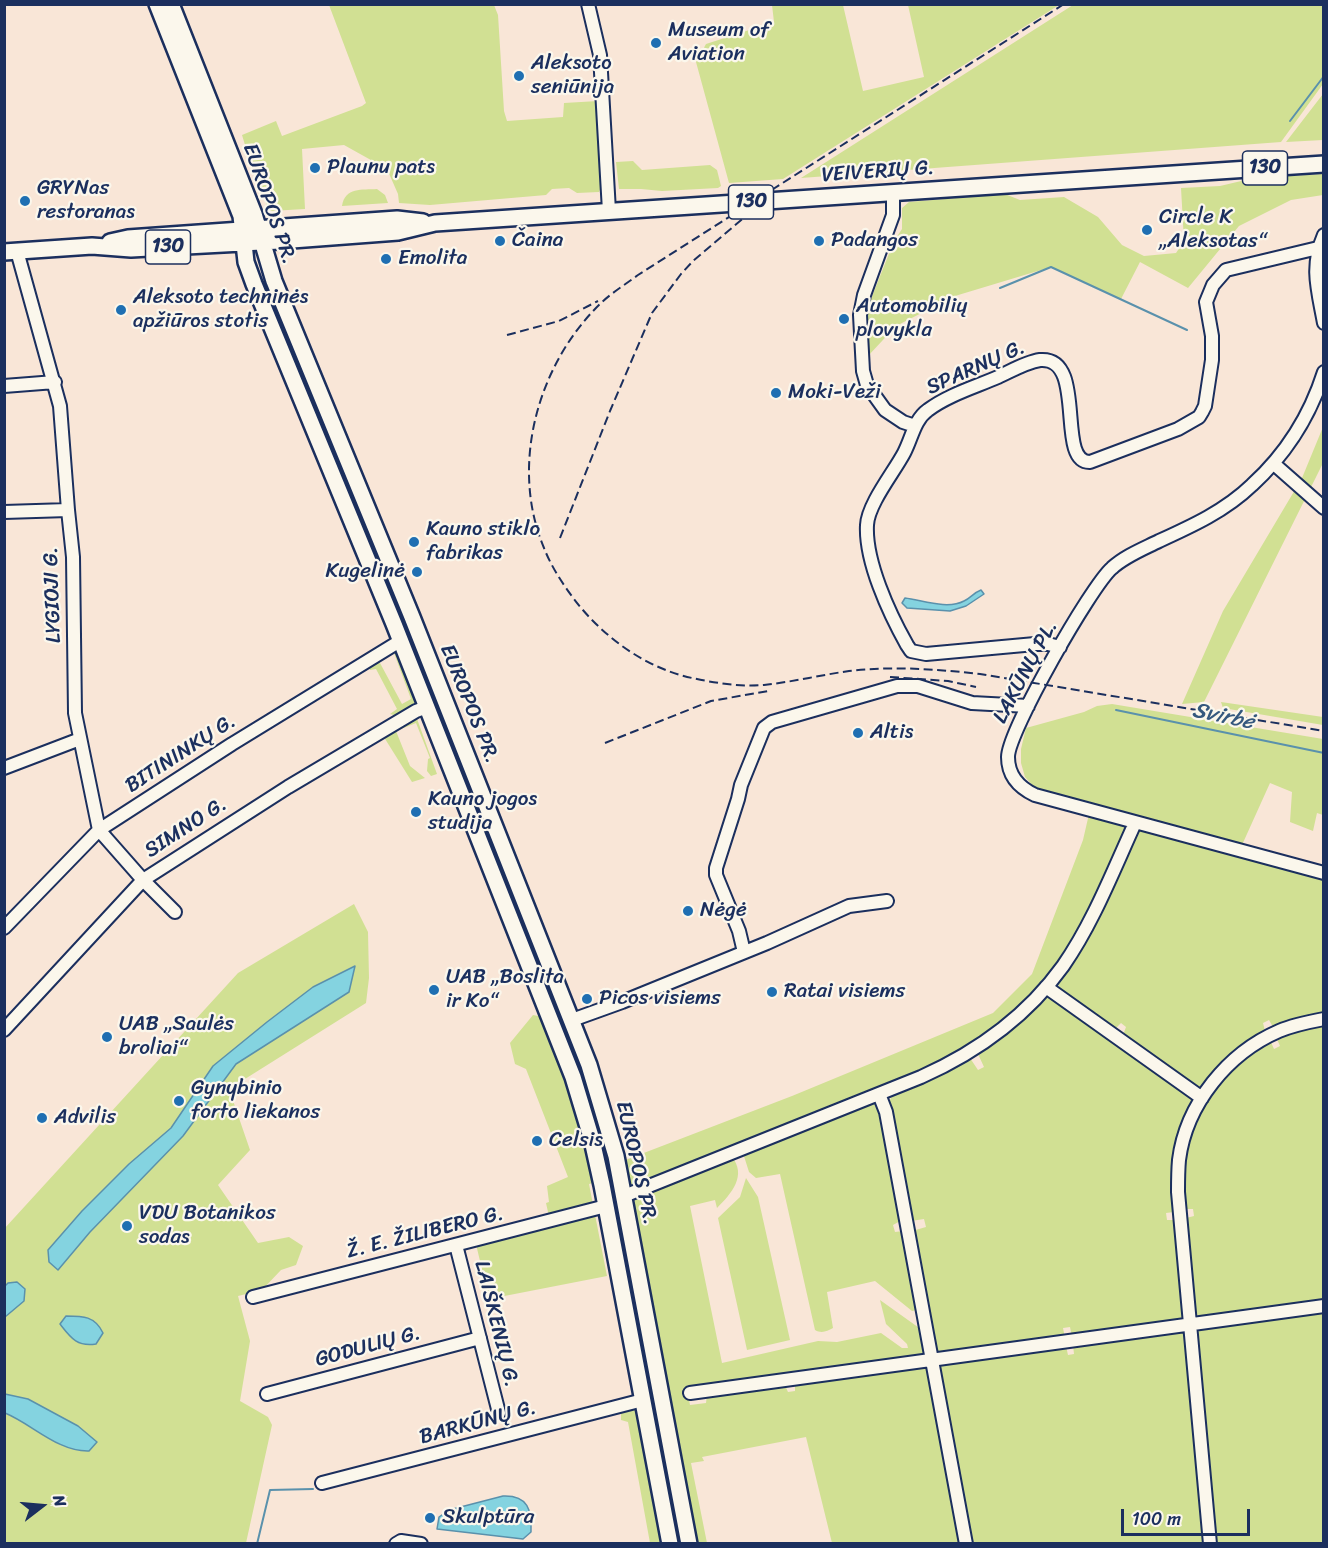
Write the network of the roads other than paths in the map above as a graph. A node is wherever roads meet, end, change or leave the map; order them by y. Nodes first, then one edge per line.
1 (158, 4) edge
2 (171, 4) edge
3 (588, 4) edge
4 (1323, 164) edge
5 (893, 193) junction
6 (609, 211) junction
7 (260, 235) junction
8 (1323, 235) edge
9 (243, 236) junction
10 (1318, 248) junction
11 (11, 251) edge
12 (1323, 323) edge
13 (1323, 372) edge
14 (55, 382) junction
15 (315, 383) junction
16 (4, 386) edge
17 (298, 390) junction
18 (915, 426) junction
19 (1274, 464) junction
20 (1323, 508) edge
21 (68, 510) junction
22 (4, 512) edge
23 (400, 641) junction
24 (1060, 647) junction
25 (424, 648) junction
26 (1028, 706) junction
27 (427, 707) junction
28 (80, 739) junction
29 (4, 768) edge
30 (1135, 823) junction
31 (99, 830) junction
32 (1323, 873) edge
33 (143, 880) junction
34 (887, 901) dead end
35 (175, 912) dead end
36 (532, 921) junction
37 (4, 928) edge
38 (514, 928) junction
39 (744, 952) junction
40 (1046, 987) junction
41 (1323, 1019) edge
42 (572, 1020) junction
43 (553, 1027) junction
44 (4, 1030) edge
45 (879, 1094) junction
46 (1202, 1098) junction
47 (625, 1199) junction
48 (606, 1206) junction
49 (456, 1245) junction
50 (253, 1298) dead end
51 (1323, 1306) edge
52 (1190, 1324) junction
53 (480, 1338) junction
54 (932, 1360) junction
55 (690, 1393) dead end
56 (267, 1394) dead end
57 (662, 1396) junction
58 (643, 1400) junction
59 (499, 1413) dead end
60 (322, 1483) dead end
61 (665, 1519) junction
62 (686, 1526) junction
63 (396, 1544) edge
64 (421, 1544) edge
65 (670, 1544) edge
66 (689, 1544) edge
67 (966, 1544) edge
68 (1210, 1544) edge

1 - 9 main road, EUROPOS PR.
2 - 7 main road, EUROPOS PR.
3 - 6 street
4 - 5 main road, VEIVERIŲ G. / 130
5 - 6 main road, VEIVERIŲ G. / 130
5 - 18 street, SPARNŲ G.
6 - 7 main road, VEIVERIŲ G. / 130
7 - 9 main road, VEIVERIŲ G. / 130
7 - 15 main road, EUROPOS PR.
8 - 10 street
9 - 11 main road, VEIVERIŲ G. / 130
9 - 17 main road, EUROPOS PR.
10 - 12 street
10 - 18 street, SPARNŲ G.
11 - 14 street, LYGIOJI G.
13 - 19 street, LAKŪNŲ PL.
14 - 16 street
14 - 21 street, LYGIOJI G.
15 - 17 main road
15 - 25 main road, EUROPOS PR.
17 - 23 main road, EUROPOS PR.
18 - 24 street, SPARNŲ G.
19 - 20 street
19 - 24 street, LAKŪNŲ PL.
21 - 22 street
21 - 28 street, LYGIOJI G.
23 - 25 main road
23 - 27 main road, EUROPOS PR.
23 - 31 street, BITININKŲ G.
24 - 26 street, LAKŪNŲ PL.
25 - 36 main road, EUROPOS PR.
26 - 30 street, LAKŪNŲ PL.
26 - 39 street
27 - 33 street, SIMNO G.
27 - 38 main road, EUROPOS PR.
28 - 29 street
28 - 31 street, LYGIOJI G.
30 - 32 street, LAKŪNŲ PL.
30 - 40 street
31 - 33 street, LYGIOJI G.
31 - 37 street, BITININKŲ G.
33 - 35 street, LYGIOJI G.
33 - 44 street, SIMNO G.
34 - 39 street
36 - 38 main road
36 - 42 main road, EUROPOS PR.
38 - 43 main road, EUROPOS PR.
39 - 42 street
40 - 45 street
40 - 46 street
41 - 46 street
42 - 43 main road
42 - 47 main road, EUROPOS PR.
43 - 48 main road, EUROPOS PR.
45 - 47 street
45 - 54 street
46 - 52 street
47 - 48 main road
47 - 57 main road, EUROPOS PR.
48 - 49 street, Ž. E. ŽILIBERO G.
48 - 58 main road, EUROPOS PR.
49 - 50 street, Ž. E. ŽILIBERO G.
49 - 53 street, LAIŠKENIŲ G.
51 - 52 street
52 - 54 street
52 - 68 street
53 - 56 street, GODULIŲ G.
53 - 59 street, LAIŠKENIŲ G.
54 - 55 street
54 - 67 street
57 - 58 main road
57 - 62 main road, EUROPOS PR.
58 - 60 street, BARKŪNŲ G.
58 - 61 main road, EUROPOS PR.
61 - 62 main road
61 - 65 main road, EUROPOS PR.
62 - 66 main road, EUROPOS PR.
63 - 64 street

